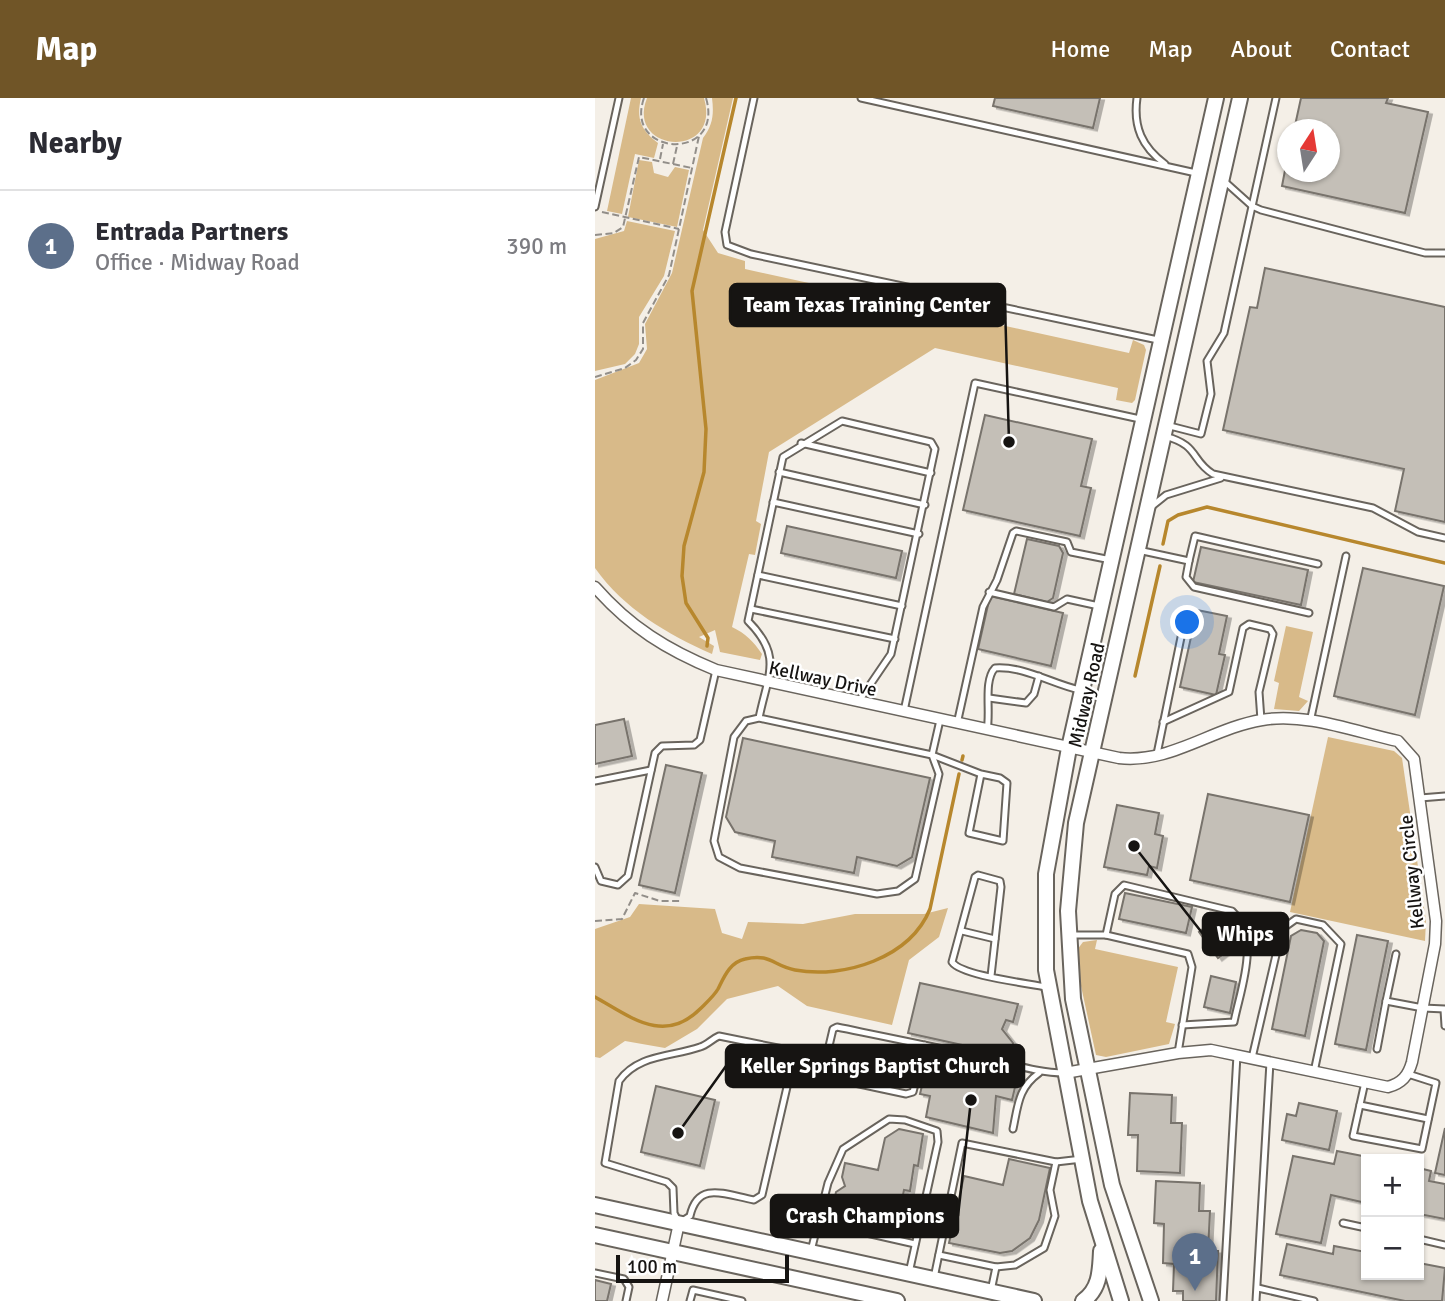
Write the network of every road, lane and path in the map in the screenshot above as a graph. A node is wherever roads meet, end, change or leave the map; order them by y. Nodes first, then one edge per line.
1 (619, 98) edge
2 (644, 98) edge
3 (706, 98) edge
4 (754, 98) edge
5 (861, 98) edge
6 (1137, 98) edge
7 (1216, 98) edge
8 (1240, 98) edge
9 (1276, 98) edge
10 (699, 135) junction
11 (663, 143) junction
12 (677, 145) junction
13 (660, 161) junction
14 (673, 164) junction
15 (1168, 167) junction
16 (693, 168) junction
17 (1199, 174) junction
18 (1222, 179) junction
19 (1252, 206) junction
20 (595, 209) edge
21 (626, 218) junction
22 (680, 230) junction
23 (595, 235) edge
24 (1445, 253) edge
25 (1161, 341) junction
26 (595, 377) edge
27 (1143, 419) junction
28 (1165, 430) junction
29 (801, 443) junction
30 (779, 472) junction
31 (931, 472) junction
32 (1224, 477) junction
33 (773, 502) junction
34 (925, 505) junction
35 (1147, 510) junction
36 (919, 534) junction
37 (1445, 538) edge
38 (1138, 550) junction
39 (1346, 556) dead end
40 (1112, 560) junction
41 (1189, 561) junction
42 (1318, 564) dead end
43 (758, 575) junction
44 (595, 587) edge
45 (989, 592) junction
46 (902, 606) junction
47 (1101, 606) junction
48 (751, 609) junction
49 (1186, 613) dead end
50 (1310, 613) dead end
51 (895, 639) junction
52 (716, 670) junction
53 (1039, 676) junction
54 (766, 683) junction
55 (1082, 691) junction
56 (989, 698) junction
57 (858, 703) junction
58 (904, 713) junction
59 (759, 718) junction
60 (940, 720) junction
61 (1261, 720) junction
62 (1163, 722) junction
63 (1310, 722) junction
64 (957, 724) junction
65 (987, 730) junction
66 (1069, 748) junction
67 (1093, 752) junction
68 (932, 755) junction
69 (1157, 757) junction
70 (651, 770) junction
71 (981, 774) junction
72 (595, 781) edge
73 (1445, 796) edge
74 (1420, 799) junction
75 (595, 867) edge
76 (680, 901) dead end
77 (1440, 906) edge
78 (595, 921) edge
79 (962, 931) junction
80 (1070, 934) junction
81 (1106, 935) junction
82 (1440, 935) edge
83 (995, 939) junction
84 (1396, 954) dead end
85 (991, 976) junction
86 (1049, 988) junction
87 (1386, 1001) junction
88 (1423, 1008) junction
89 (1444, 1009) edge
90 (1182, 1025) junction
91 (1445, 1026) edge
92 (925, 1045) junction
93 (1377, 1049) dead end
94 (1178, 1053) junction
95 (1237, 1055) junction
96 (1252, 1058) junction
97 (1270, 1062) junction
98 (1087, 1070) junction
99 (1314, 1072) junction
100 (1039, 1073) junction
101 (1065, 1073) junction
102 (1408, 1074) junction
103 (1365, 1083) junction
104 (1436, 1083) junction
105 (1445, 1083) edge
106 (1360, 1105) junction
107 (1428, 1119) junction
108 (1013, 1129) dead end
109 (1082, 1159) junction
110 (1056, 1162) junction
111 (595, 1205) edge
112 (679, 1223) junction
113 (818, 1223) junction
114 (1343, 1223) dead end
115 (1361, 1227) edge
116 (595, 1235) edge
117 (1424, 1241) edge
118 (1102, 1243) junction
119 (915, 1244) junction
120 (1445, 1245) edge
121 (673, 1251) junction
122 (811, 1252) junction
123 (939, 1255) junction
124 (996, 1267) junction
125 (595, 1273) edge
126 (909, 1273) junction
127 (935, 1278) junction
128 (1258, 1288) junction
129 (991, 1291) junction
130 (858, 1297) edge
131 (627, 1301) edge
132 (662, 1301) edge
133 (690, 1301) edge
134 (742, 1301) edge
135 (897, 1301) edge
136 (1034, 1301) edge
137 (1083, 1301) edge
138 (1121, 1301) edge
139 (1151, 1301) edge
140 (1223, 1301) edge
141 (1256, 1301) edge
142 (1314, 1301) edge

1 - 20 lane
2 - 11 path
3 - 10 path
4 - 25 lane
5 - 15 lane
6 - 15 lane
7 - 17 main road, Midway Road
8 - 18 main road, Midway Road
9 - 19 lane
10 - 12 path
10 - 16 path
11 - 12 path
11 - 13 path
12 - 14 path
13 - 14 path
13 - 21 path
14 - 16 path
15 - 17 lane
16 - 22 path
17 - 18 main road
17 - 25 main road, Midway Road
18 - 19 lane
18 - 28 main road, Midway Road
19 - 24 lane
19 - 28 lane
20 - 21 path
21 - 22 path
21 - 23 path
22 - 26 path
25 - 27 main road, Midway Road
27 - 28 main road
27 - 40 main road, Midway Road
27 - 58 lane
28 - 32 lane
28 - 35 main road, Midway Road
29 - 30 lane
29 - 31 lane
29 - 31 lane
30 - 33 lane
30 - 34 lane
31 - 34 lane
32 - 35 lane
32 - 37 lane
33 - 36 lane
33 - 43 lane
34 - 36 lane
35 - 38 main road, Midway Road
36 - 46 lane
38 - 41 lane
38 - 67 main road, Midway Road
39 - 63 lane
40 - 45 lane
40 - 47 main road, Midway Road
41 - 42 lane
41 - 50 lane
43 - 46 lane
43 - 48 lane
44 - 52 street, Kellway Drive
45 - 47 lane
45 - 64 lane
46 - 51 lane
47 - 55 main road, Midway Road
48 - 51 lane
48 - 54 lane
49 - 62 lane
51 - 57 lane
52 - 54 street, Kellway Drive
52 - 70 lane
53 - 55 lane
53 - 56 lane
53 - 56 lane
54 - 57 street, Kellway Drive
54 - 59 lane
55 - 66 main road, Midway Road
56 - 65 lane
57 - 58 street, Kellway Drive
58 - 60 street, Kellway Drive
59 - 68 lane
59 - 68 lane
60 - 64 street, Kellway Drive
60 - 68 lane
61 - 62 lane
61 - 63 street, Kellway Circle
61 - 69 street, Kellway Circle
62 - 69 lane
63 - 74 street, Kellway Circle
64 - 65 street, Kellway Drive
65 - 66 street, Kellway Drive
66 - 67 street, Kellway Circle
66 - 86 main road, Midway Road
67 - 69 street, Kellway Circle
67 - 80 main road, Midway Road
68 - 71 lane
70 - 72 lane
70 - 75 lane
71 - 71 lane
73 - 74 lane
74 - 77 street, Kellway Circle
76 - 78 path
77 - 82 street, Kellway Circle
79 - 83 lane
79 - 83 lane
79 - 85 lane
80 - 81 lane
80 - 98 main road, Midway Road
81 - 90 lane
81 - 90 lane
82 - 88 street, Kellway Circle
83 - 85 lane
84 - 87 lane
85 - 86 lane
86 - 101 main road, Midway Road
87 - 88 lane
87 - 93 lane
88 - 89 lane
88 - 102 street, Kellway Circle
89 - 91 lane
90 - 94 lane
92 - 92 lane
92 - 100 lane
94 - 95 street
94 - 98 street
95 - 96 street
95 - 140 lane
96 - 97 street
96 - 99 lane
97 - 99 street
97 - 128 lane
98 - 101 street
98 - 139 main road, Midway Road
99 - 103 street
100 - 101 lane
100 - 108 lane
101 - 109 main road, Midway Road
102 - 103 street
102 - 104 lane
103 - 106 lane
104 - 105 lane
104 - 107 lane
106 - 107 lane
106 - 107 lane
109 - 110 lane
109 - 118 main road, Midway Road
110 - 123 lane
110 - 124 lane
111 - 112 main road
112 - 112 lane
112 - 121 street
112 - 122 main road
113 - 119 lane
113 - 119 lane
113 - 122 lane
114 - 115 lane
116 - 121 main road
117 - 120 lane
118 - 137 main road
118 - 138 main road, Midway Road
119 - 126 lane
121 - 130 main road
121 - 132 street
122 - 126 main road
123 - 124 lane
123 - 127 lane
124 - 129 lane
125 - 131 lane
126 - 127 main road
127 - 129 main road
128 - 141 lane
128 - 142 lane
129 - 136 main road
130 - 135 main road
133 - 134 lane

